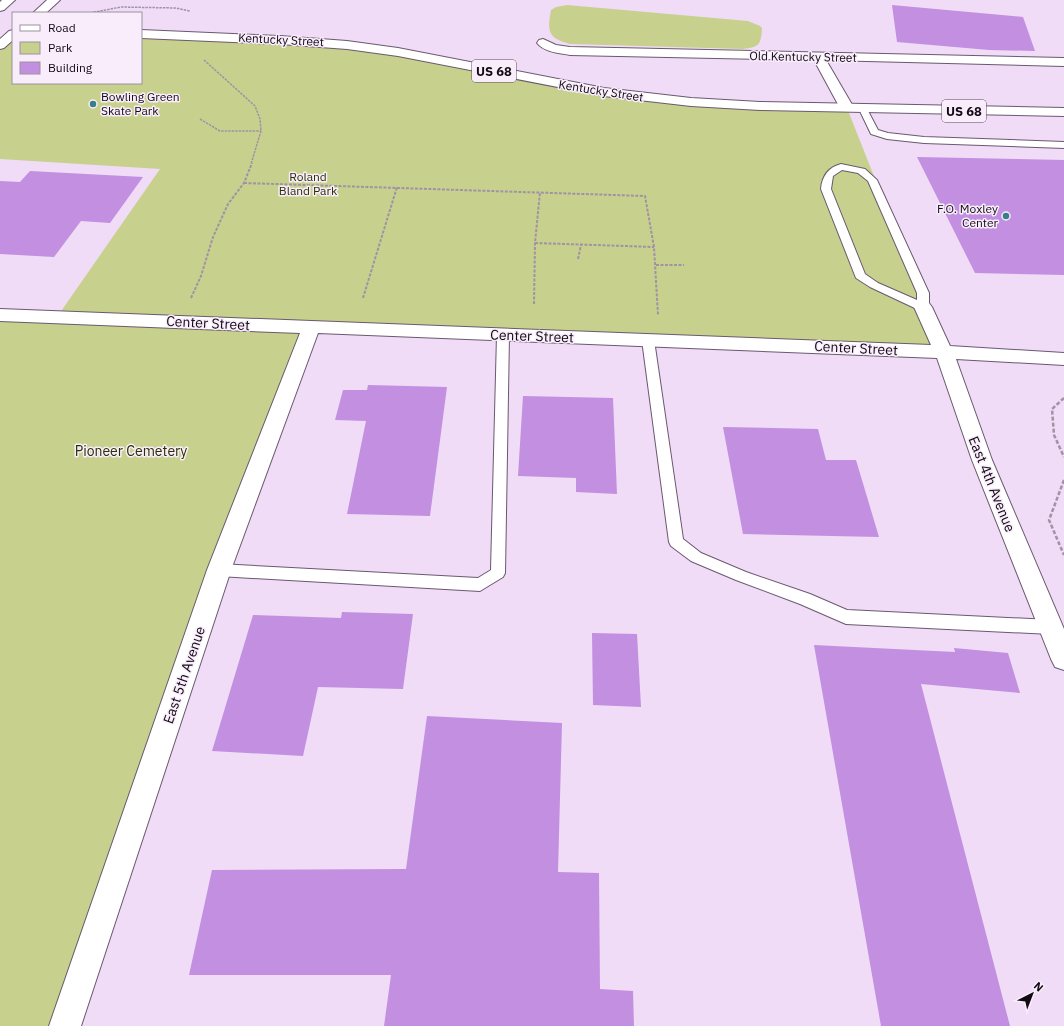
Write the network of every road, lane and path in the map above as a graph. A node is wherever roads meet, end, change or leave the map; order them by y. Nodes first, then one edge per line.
1 (10, 0) edge
2 (54, 0) edge
3 (0, 8) edge
4 (40, 12) edge
5 (0, 28) edge
6 (0, 33) edge
7 (12, 33) edge
8 (12, 33) edge
9 (12, 34) edge
10 (142, 34) edge
11 (543, 43) dead end
12 (0, 45) edge
13 (200, 57) dead end
14 (818, 57) junction
15 (1064, 62) edge
16 (847, 108) junction
17 (863, 109) junction
18 (1064, 112) edge
19 (200, 119) dead end
20 (261, 131) junction
21 (1064, 145) edge
22 (244, 182) junction
23 (397, 187) junction
24 (540, 192) junction
25 (535, 243) junction
26 (581, 245) junction
27 (654, 248) junction
28 (578, 260) dead end
29 (656, 265) junction
30 (684, 265) dead end
31 (363, 298) dead end
32 (534, 304) dead end
33 (923, 307) junction
34 (0, 315) edge
35 (180, 322) junction
36 (311, 328) junction
37 (503, 335) junction
38 (654, 340) junction
39 (944, 353) junction
40 (1064, 359) edge
41 (1064, 398) edge
42 (1064, 457) edge
43 (1064, 480) edge
44 (1064, 555) edge
45 (219, 570) junction
46 (1051, 628) junction
47 (1064, 659) edge
48 (65, 1026) edge

1 - 3 street
2 - 4 street
5 - 7 street
6 - 8 street
9 - 12 street
10 - 16 street, Kentucky Street / US 68
11 - 14 street, Old Kentucky Street
13 - 20 path
14 - 15 street, Old Kentucky Street
14 - 16 street
16 - 17 street, Kentucky Street / US 68
17 - 18 street, Kentucky Street / US 68
17 - 21 lane
19 - 20 path
20 - 22 path
22 - 23 path
22 - 35 path
23 - 24 path
23 - 31 path
24 - 25 path
24 - 27 path
25 - 26 path
25 - 32 path
26 - 27 path
26 - 28 path
27 - 29 path
29 - 30 path
29 - 38 path
33 - 33 lane
33 - 39 street, East 4th Avenue
34 - 35 street, Center Street
35 - 36 street, Center Street
36 - 37 street, Center Street
36 - 45 street, East 5th Avenue
37 - 38 street, Center Street
37 - 45 lane
38 - 39 street, Center Street
38 - 46 lane
39 - 40 street, Center Street
39 - 46 street, East 4th Avenue
41 - 42 path
43 - 44 path
45 - 48 street, East 5th Avenue
46 - 47 street, East 4th Avenue

